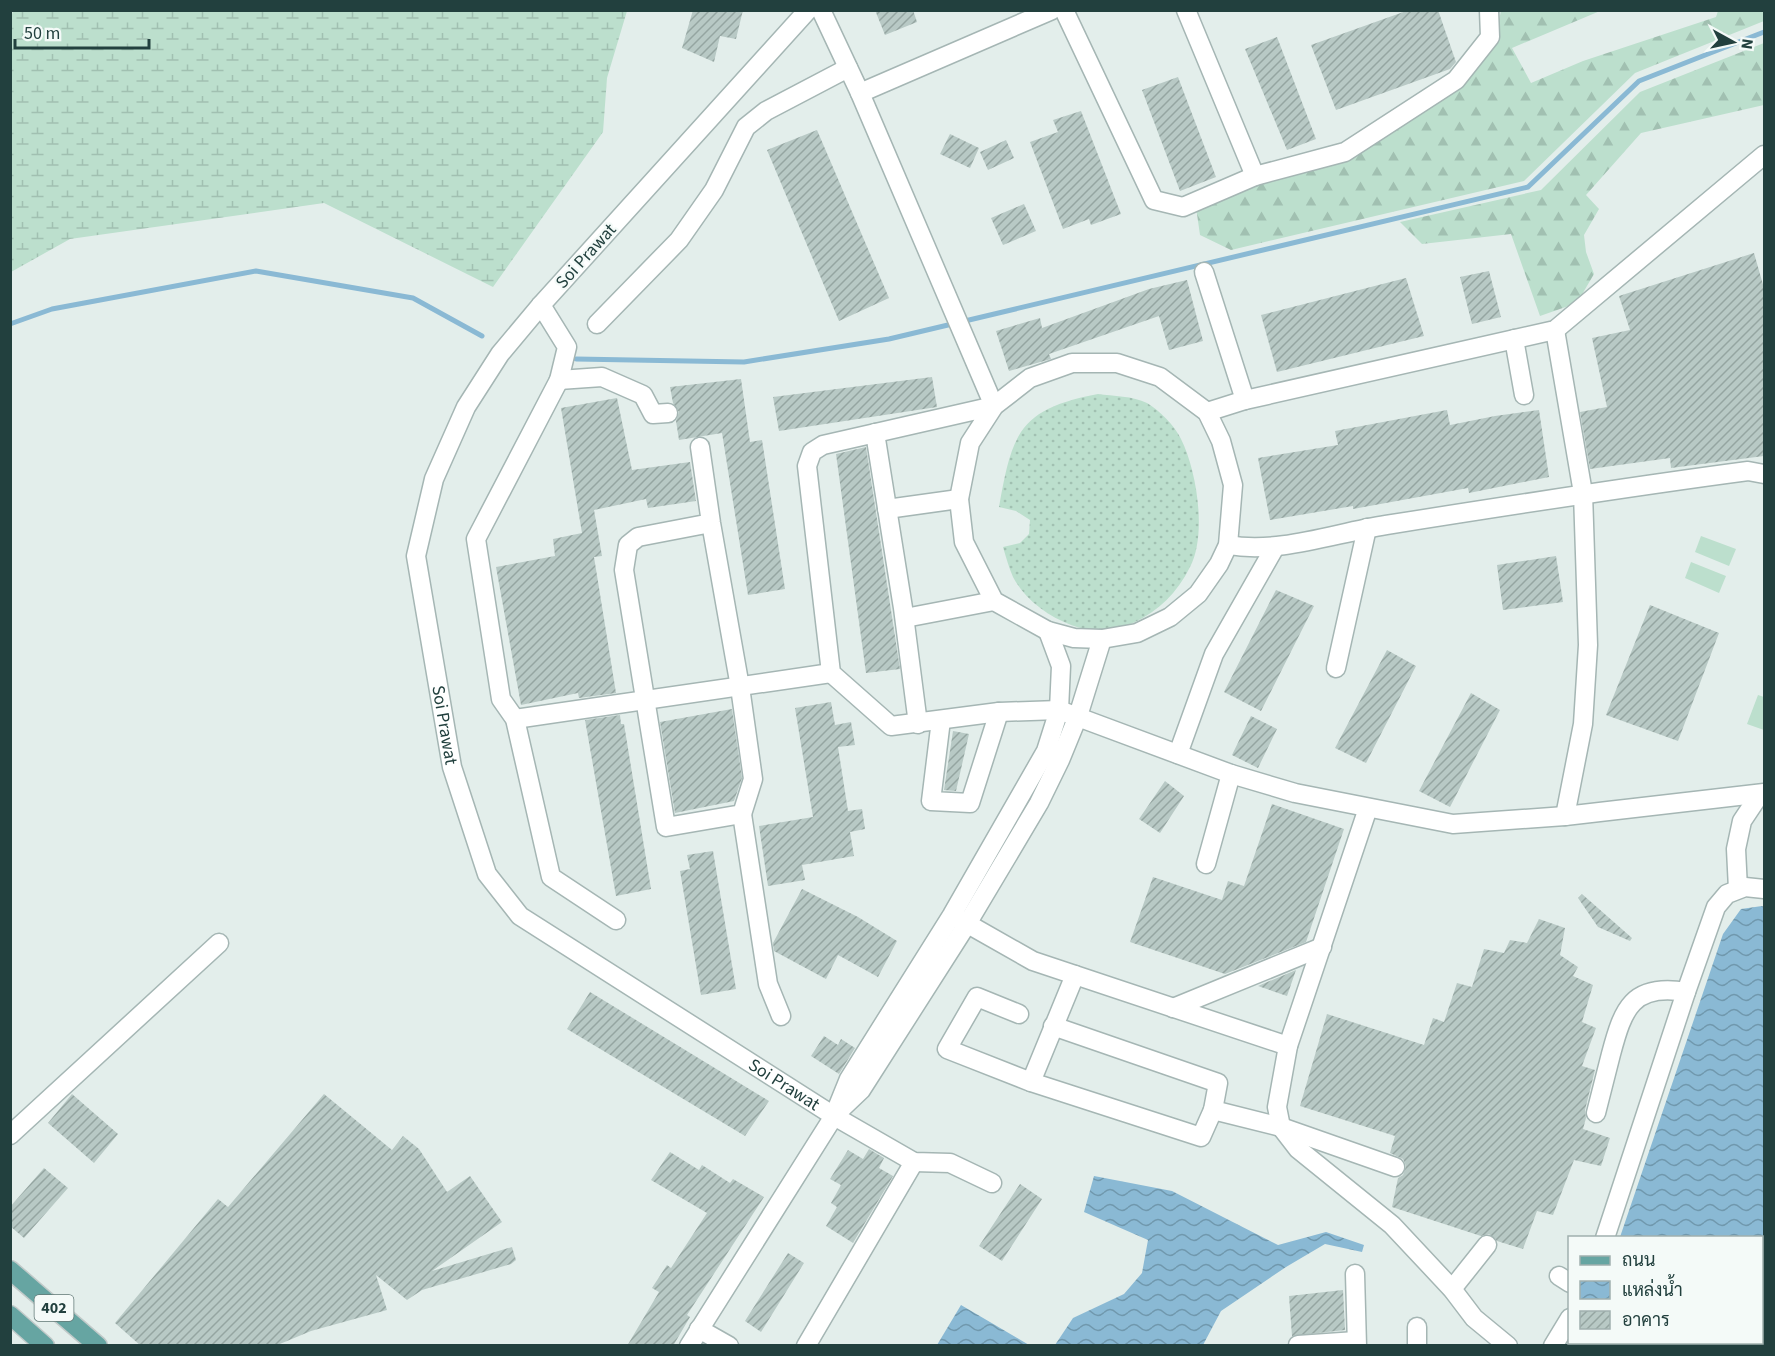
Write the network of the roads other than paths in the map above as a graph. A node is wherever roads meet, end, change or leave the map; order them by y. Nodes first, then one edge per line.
1 (808, 10) edge
2 (821, 10) edge
3 (1052, 10) edge
4 (1064, 10) edge
5 (1186, 10) edge
6 (1489, 10) edge
7 (848, 69) junction
8 (860, 93) junction
9 (1764, 155) edge
10 (1255, 176) junction
11 (1203, 272) dead end
12 (541, 305) junction
13 (597, 324) dead end
14 (1555, 330) junction
15 (1514, 339) junction
16 (559, 380) junction
17 (1524, 395) dead end
18 (1245, 400) junction
19 (994, 406) junction
20 (1207, 412) junction
21 (668, 413) dead end
22 (875, 433) junction
23 (700, 447) dead end
24 (1764, 474) edge
25 (1583, 493) junction
26 (959, 499) junction
27 (887, 509) junction
28 (711, 523) junction
29 (1367, 528) junction
30 (1228, 545) junction
31 (1275, 547) junction
32 (994, 601) junction
33 (905, 618) junction
34 (1048, 631) junction
35 (1102, 639) junction
36 (1336, 668) dead end
37 (831, 673) junction
38 (740, 687) junction
39 (646, 701) junction
40 (1059, 710) junction
41 (999, 712) junction
42 (1078, 716) junction
43 (515, 719) junction
44 (941, 720) junction
45 (918, 724) junction
46 (1178, 754) junction
47 (1231, 774) junction
48 (1762, 793) edge
49 (1368, 808) junction
50 (742, 813) junction
51 (1565, 816) junction
52 (1206, 864) dead end
53 (1738, 889) junction
54 (1764, 889) edge
55 (616, 920) dead end
56 (960, 920) junction
57 (219, 943) dead end
58 (1322, 947) junction
59 (1075, 975) junction
60 (1686, 992) junction
61 (1173, 1008) junction
62 (1019, 1014) dead end
63 (781, 1016) dead end
64 (1053, 1026) junction
65 (1288, 1046) junction
66 (1030, 1082) junction
67 (1213, 1110) junction
68 (1596, 1113) dead end
69 (834, 1116) junction
70 (1281, 1127) junction
71 (10, 1135) edge
72 (914, 1162) junction
73 (1395, 1167) dead end
74 (992, 1183) dead end
75 (1606, 1236) edge
76 (1487, 1245) dead end
77 (10, 1270) edge
78 (1355, 1274) dead end
79 (1452, 1289) junction
80 (10, 1315) edge
81 (1568, 1320) edge
82 (1417, 1327) dead end
83 (699, 1329) junction
84 (1357, 1343) edge
85 (1298, 1345) edge
86 (45, 1346) edge
87 (98, 1346) edge
88 (689, 1346) edge
89 (729, 1346) edge
90 (806, 1346) edge
91 (1417, 1346) edge
92 (1508, 1346) edge
93 (1553, 1346) edge

1 - 12 street, Soi Prawat
2 - 7 street
3 - 8 street
4 - 10 street
5 - 10 street
6 - 10 street
7 - 8 street
7 - 13 street
8 - 19 street
9 - 14 street
11 - 18 street
12 - 16 street
12 - 69 street, Soi Prawat
14 - 15 street
14 - 25 street
15 - 17 street
15 - 18 street
16 - 21 street
16 - 43 street
18 - 20 street
19 - 20 street
19 - 22 street
19 - 26 street
20 - 30 street
22 - 27 street
22 - 37 street
23 - 28 street
24 - 25 street
25 - 29 street
25 - 51 street
26 - 27 street
26 - 32 street
27 - 33 street
28 - 38 street
28 - 39 street
29 - 31 street
29 - 36 street
30 - 31 street
30 - 35 street
31 - 46 street
32 - 33 street
32 - 34 street
33 - 45 street
34 - 35 street
34 - 40 street
35 - 42 street
37 - 38 street
37 - 45 street
38 - 39 street
38 - 50 street
39 - 43 street
39 - 50 street
40 - 41 street
40 - 42 street
40 - 56 street
41 - 44 street
41 - 44 street
42 - 46 street
42 - 56 street
43 - 55 street
44 - 45 street
46 - 47 street
47 - 49 street
47 - 52 street
48 - 51 street
48 - 53 street
49 - 51 street
49 - 58 street
50 - 63 street
53 - 54 street
53 - 60 street
56 - 59 street
56 - 69 street
57 - 71 street
58 - 61 street
58 - 65 street
59 - 61 street
59 - 64 street
60 - 68 street
60 - 75 street
61 - 65 street
62 - 66 street
64 - 66 street
64 - 67 street
65 - 70 street
66 - 67 street
67 - 70 street
69 - 72 street
69 - 83 street, Soi Prawat
70 - 73 street
70 - 79 street
72 - 74 street
72 - 90 street
76 - 79 street
77 - 87 main road, 402
78 - 84 street
79 - 92 street
80 - 86 main road, 402
81 - 93 street
82 - 91 street
83 - 88 street, Soi Prawat
83 - 89 street
84 - 85 street

